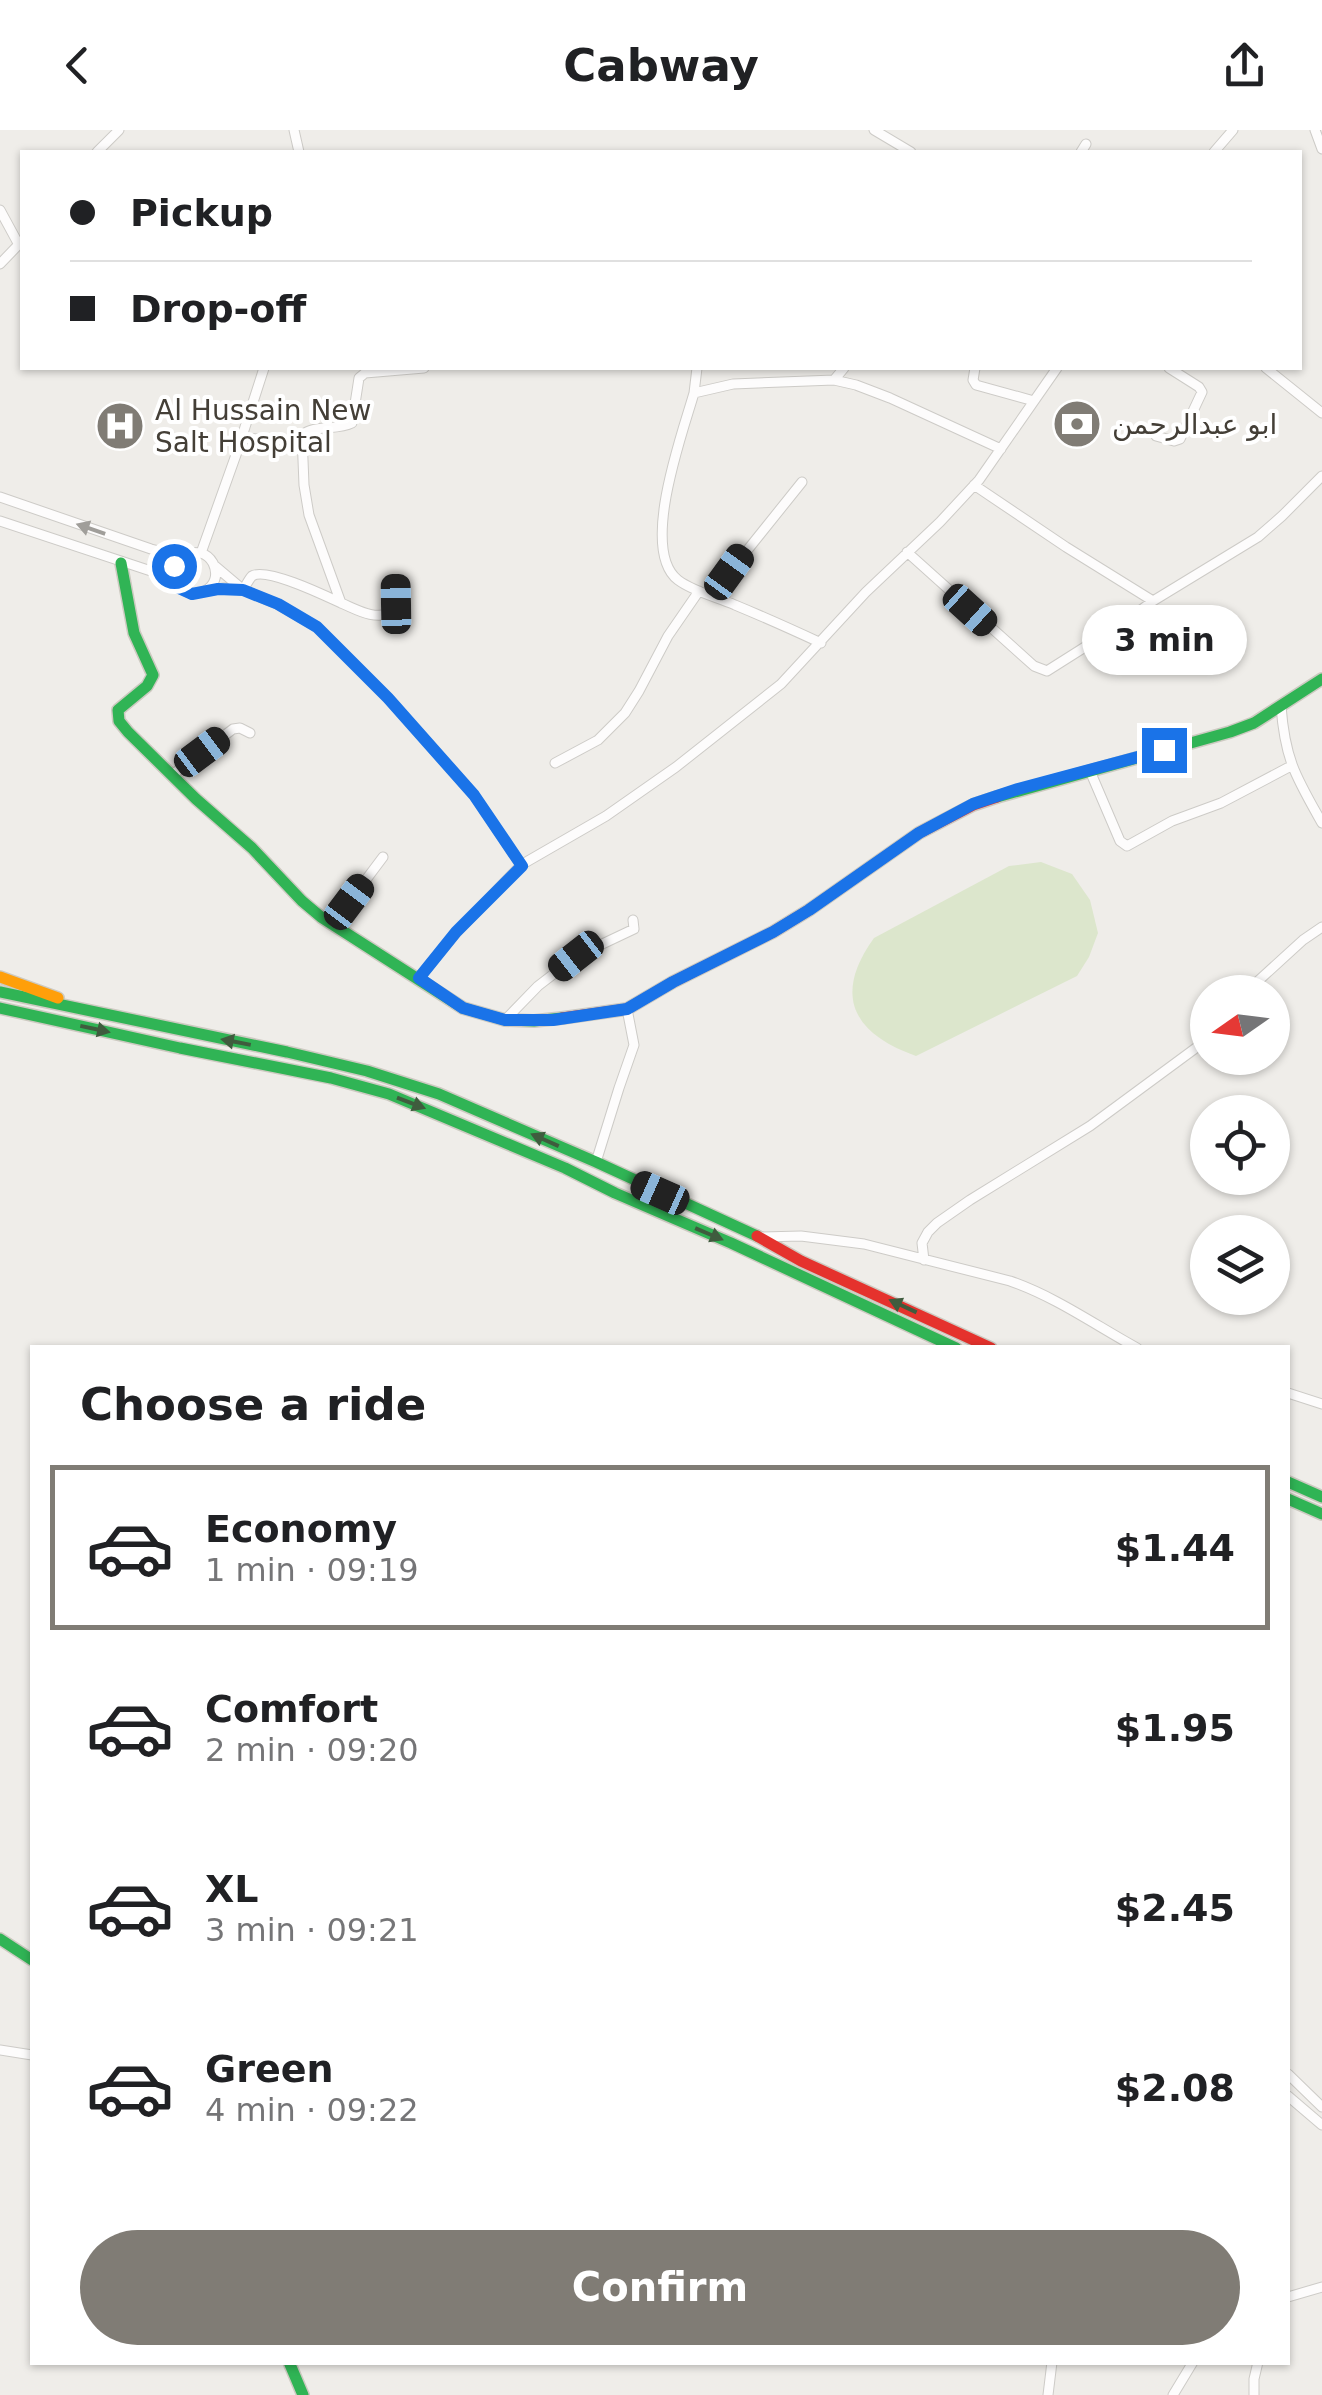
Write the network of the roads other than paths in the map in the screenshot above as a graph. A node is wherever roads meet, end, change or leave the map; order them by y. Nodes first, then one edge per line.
1 (119, 130) edge
2 (874, 130) edge
3 (1232, 130) edge
4 (1315, 130) edge
5 (1322, 149) edge
6 (99, 150) edge
7 (909, 150) edge
8 (1216, 150) edge
9 (0, 210) edge
10 (20, 241) edge
11 (20, 244) edge
12 (0, 264) edge
13 (263, 370) edge
14 (400, 370) edge
15 (697, 370) edge
16 (842, 370) edge
17 (975, 370) edge
18 (1056, 370) edge
19 (1172, 370) edge
20 (1268, 370) edge
21 (834, 380) junction
22 (694, 393) junction
23 (1034, 401) junction
24 (1322, 413) edge
25 (1156, 436) dead end
26 (242, 438) junction
27 (302, 441) junction
28 (1001, 449) junction
29 (1322, 476) edge
30 (802, 482) dead end
31 (974, 485) junction
32 (0, 497) edge
33 (0, 521) edge
34 (907, 552) junction
35 (201, 553) junction
36 (184, 554) junction
37 (121, 562) junction
38 (214, 565) junction
39 (395, 582) dead end
40 (175, 583) junction
41 (243, 590) junction
42 (206, 591) junction
43 (699, 591) junction
44 (725, 601) junction
45 (1152, 601) junction
46 (341, 603) junction
47 (821, 643) junction
48 (1322, 679) edge
49 (1281, 706) junction
50 (250, 733) dead end
51 (555, 763) dead end
52 (1291, 766) junction
53 (1090, 770) junction
54 (172, 775) junction
55 (1322, 823) edge
56 (383, 857) dead end
57 (522, 866) junction
58 (633, 920) dead end
59 (332, 925) junction
60 (1322, 927) edge
61 (1265, 975) edge
62 (0, 978) edge
63 (419, 978) junction
64 (0, 992) edge
65 (0, 1008) edge
66 (627, 1009) junction
67 (100, 1014) junction
68 (505, 1020) junction
69 (1190, 1052) edge
70 (596, 1162) junction
71 (759, 1237) junction
72 (924, 1260) junction
73 (950, 1345) edge
74 (984, 1345) edge
75 (1132, 1345) edge
76 (1290, 1395) edge
77 (1322, 1404) edge
78 (1290, 1483) edge
79 (1322, 1497) edge
80 (1290, 1500) edge
81 (1322, 1514) edge
82 (0, 1938) edge
83 (30, 1959) edge
84 (0, 2050) edge
85 (30, 2055) edge
86 (1290, 2076) edge
87 (1290, 2098) edge
88 (1322, 2107) edge
89 (1322, 2125) edge
90 (1322, 2288) edge
91 (1290, 2296) edge
92 (290, 2365) edge
93 (1052, 2365) edge
94 (1191, 2365) edge
95 (1257, 2365) edge
96 (303, 2395) edge
97 (1048, 2395) edge
98 (1172, 2395) edge
99 (1254, 2395) edge

1 - 6 street
2 - 7 street
3 - 8 street
4 - 5 street
9 - 10 street
11 - 12 street
13 - 26 street
14 - 27 street
15 - 22 street
16 - 21 street
17 - 23 street
18 - 23 street
19 - 25 street
20 - 24 street
21 - 22 street
21 - 28 street
22 - 43 street
23 - 28 street
26 - 27 street
26 - 35 street
27 - 46 street
28 - 31 street
29 - 45 street
30 - 44 street
31 - 34 street
31 - 45 street
36 -> 32 street
33 - 37 street
34 - 45 street
34 - 47 street
35 - 36 street
35 - 38 street
36 - 40 street
37 - 40 street
37 - 54 main road
38 - 41 street
38 - 42 street
39 - 46 street
40 - 42 street
41 - 42 street
41 - 46 street
41 - 57 street
43 - 44 street
43 - 51 street
44 - 47 street
47 - 57 street
48 - 49 main road
49 - 52 street
49 - 53 main road
50 - 54 street
52 - 53 street
52 - 55 street
53 - 66 main road
54 - 59 main road
56 - 59 street
57 - 63 street
58 - 68 street
59 - 63 main road
60 - 61 street
62 - 67 main road
63 - 68 main road
64 - 67 main road
65 -> 73 main road
66 - 68 main road
66 - 70 street
70 -> 67 main road
69 - 72 street
70 - 71 main road
71 - 72 street
74 -> 71 main road
72 - 75 street
76 - 77 street
78 - 79 main road
80 - 81 main road
82 - 83 main road
84 - 85 street
86 - 88 street
87 - 89 street
90 - 91 street
92 - 96 main road
93 - 97 street
94 - 98 street
95 - 99 street

